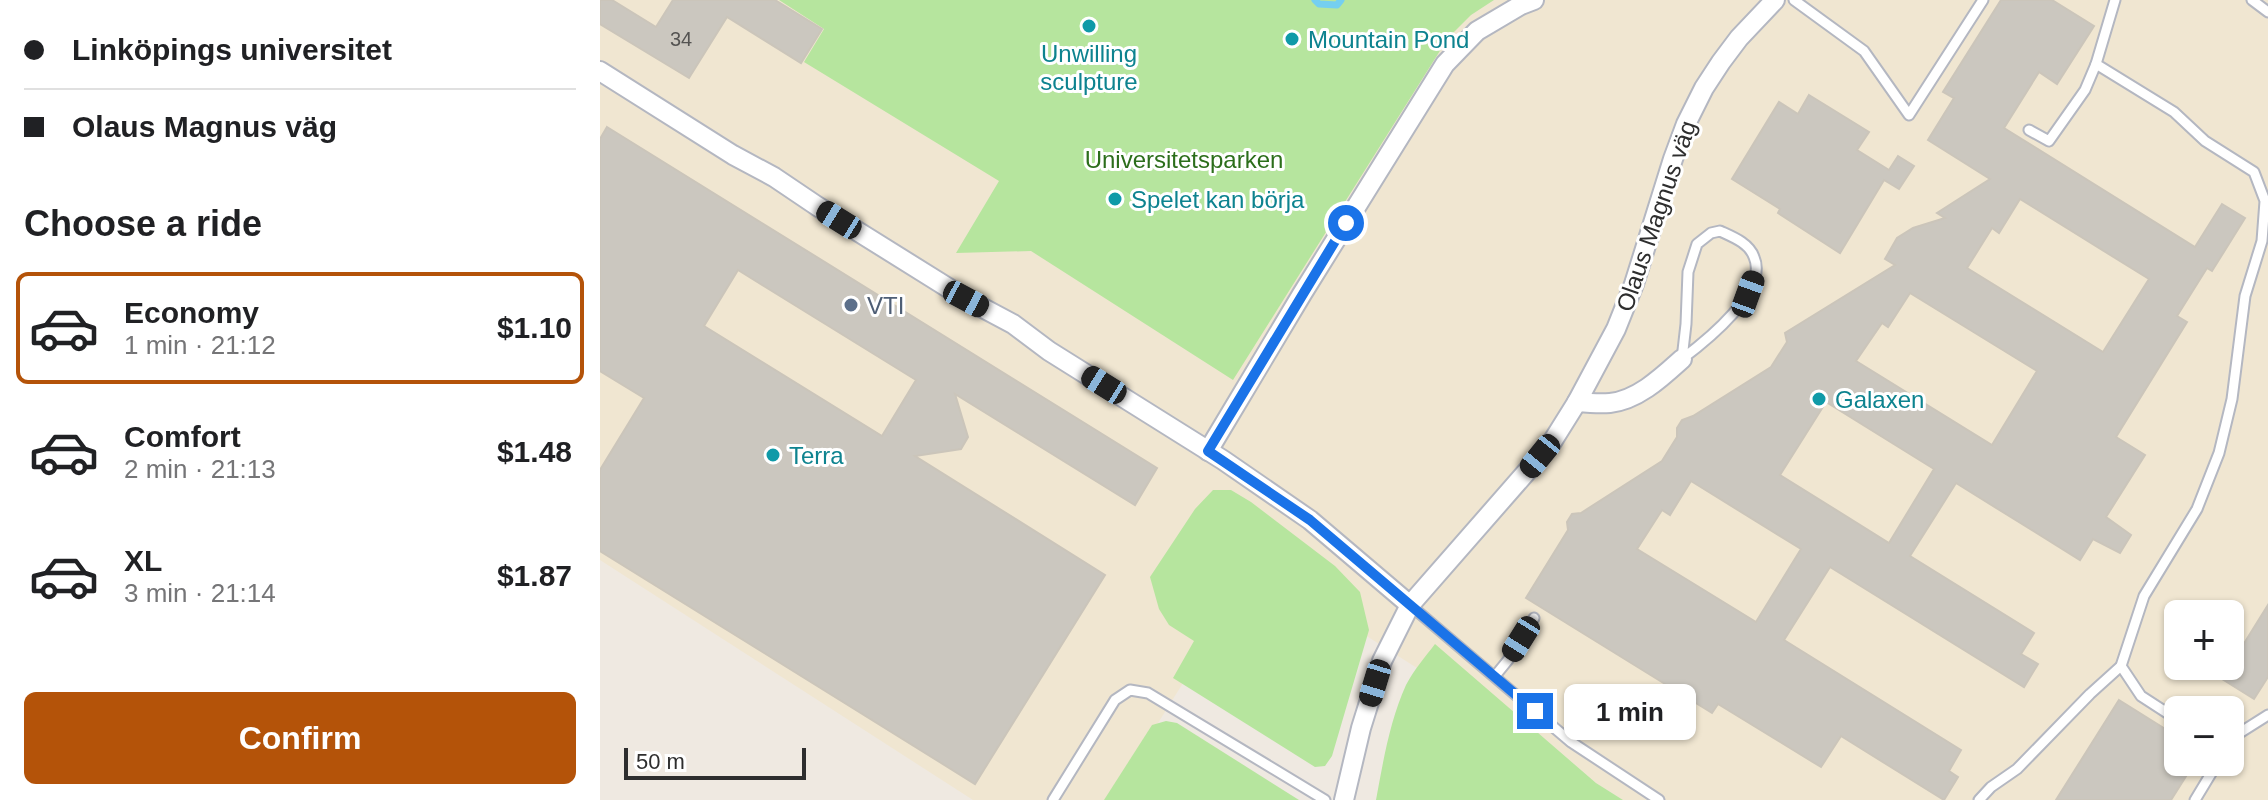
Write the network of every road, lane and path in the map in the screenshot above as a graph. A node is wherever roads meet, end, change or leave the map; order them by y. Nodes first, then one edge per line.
1 (1534, 0) edge
2 (1775, 0) edge
3 (1794, 0) edge
4 (1983, 0) edge
5 (2115, 0) edge
6 (2252, 0) edge
7 (2268, 12) edge
8 (2096, 64) junction
9 (600, 71) edge
10 (2029, 130) dead end
11 (1682, 359) junction
12 (1577, 402) junction
13 (1208, 451) junction
14 (1410, 605) junction
15 (1534, 618) dead end
16 (2121, 666) junction
17 (1495, 676) junction
18 (2164, 711) edge
19 (2268, 715) edge
20 (2244, 732) edge
21 (2210, 776) edge
22 (1053, 800) edge
23 (1325, 800) edge
24 (1344, 800) edge
25 (1659, 800) edge
26 (1979, 800) edge
27 (2195, 800) edge

1 - 13 street
2 - 12 street, Olaus Magnus väg
3 - 4 lane
5 - 8 lane
6 - 7 lane
8 - 10 lane
8 - 16 lane
9 - 13 street
11 - 11 lane
11 - 12 street
12 - 14 street, Olaus Magnus väg
13 - 14 street
14 - 17 lane
14 - 24 street, Olaus Magnus väg
15 - 17 lane
16 - 18 lane
16 - 26 lane
17 - 25 lane
19 - 20 lane
21 - 27 lane
22 - 23 lane

